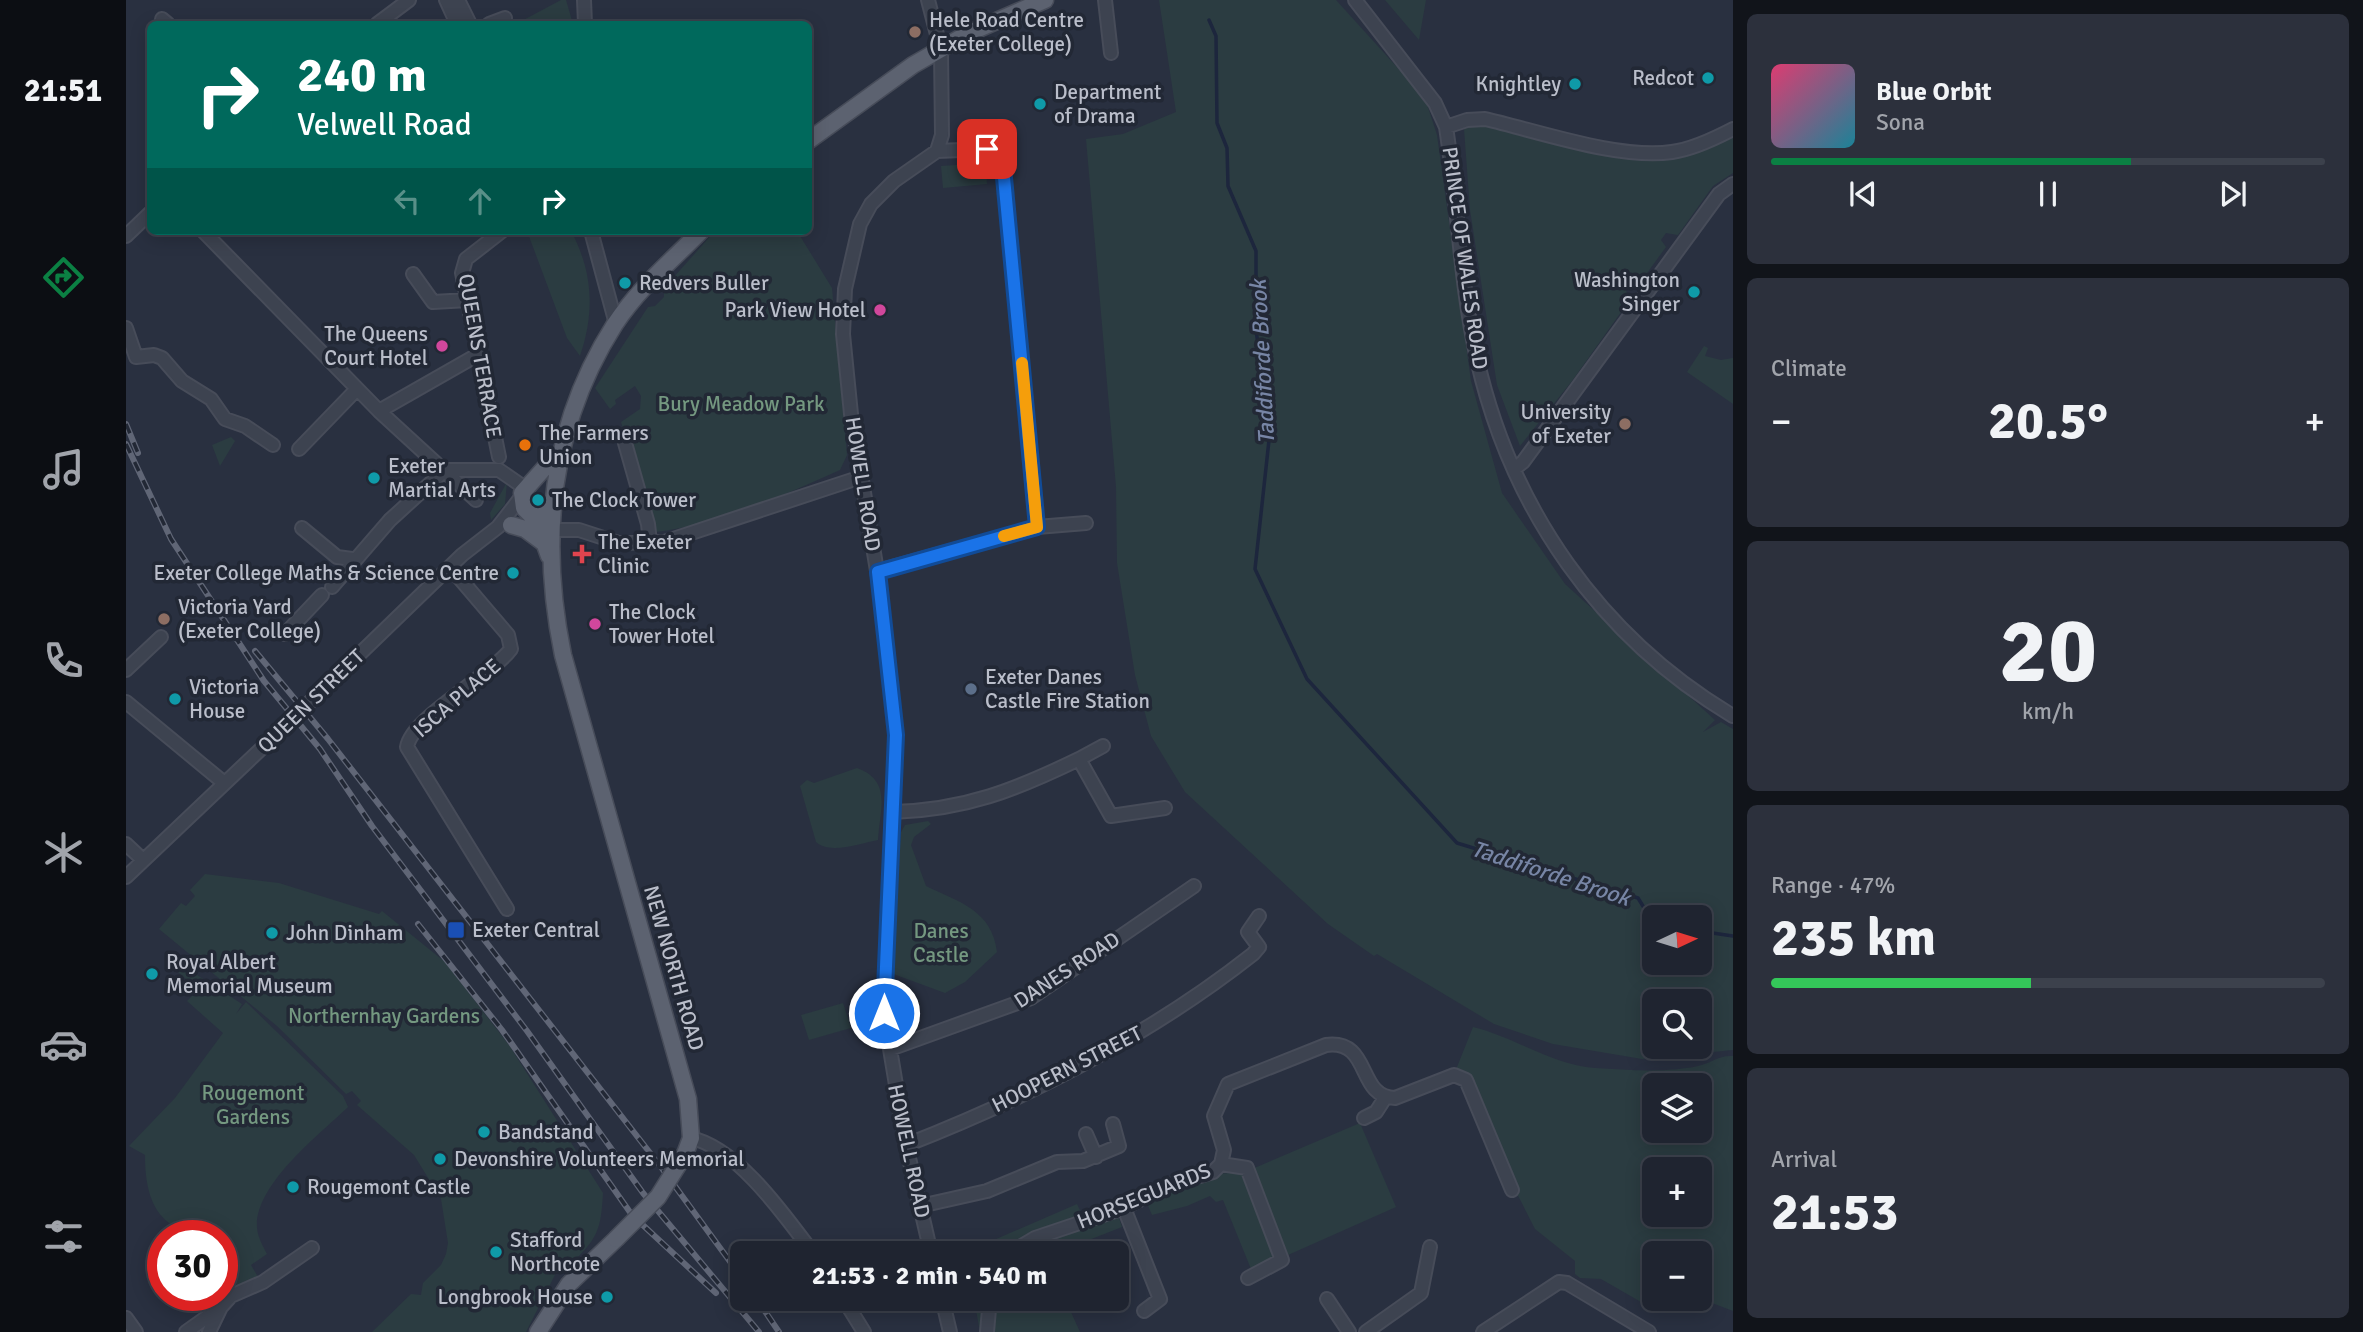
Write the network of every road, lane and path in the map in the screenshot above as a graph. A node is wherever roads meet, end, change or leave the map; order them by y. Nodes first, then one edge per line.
1 (409, 0) edge
2 (446, 0) edge
3 (458, 0) edge
4 (584, 0) edge
5 (928, 0) edge
6 (1045, 0) edge
7 (1105, 0) edge
8 (1355, 0) edge
9 (505, 18) dead end
10 (381, 21) edge
11 (456, 21) edge
12 (468, 21) edge
13 (497, 21) edge
14 (585, 21) edge
15 (941, 50) junction
16 (1111, 52) dead end
17 (1446, 127) junction
18 (1733, 130) edge
19 (812, 138) edge
20 (937, 151) junction
21 (1733, 184) edge
22 (147, 216) edge
23 (207, 235) edge
24 (497, 235) edge
25 (592, 235) edge
26 (697, 235) edge
27 (126, 236) edge
28 (413, 274) dead end
29 (468, 300) junction
30 (615, 324) junction
31 (126, 328) edge
32 (479, 354) junction
33 (357, 389) junction
34 (379, 411) junction
35 (625, 443) dead end
36 (273, 445) dead end
37 (299, 449) dead end
38 (560, 449) junction
39 (499, 457) dead end
40 (1514, 469) junction
41 (445, 470) junction
42 (861, 477) junction
43 (527, 489) junction
44 (475, 500) dead end
45 (552, 501) junction
46 (532, 515) junction
47 (1086, 523) dead end
48 (504, 526) junction
49 (1037, 527) junction
50 (302, 528) dead end
51 (549, 536) junction
52 (650, 542) junction
53 (352, 559) junction
54 (450, 567) junction
55 (878, 572) junction
56 (285, 634) dead end
57 (161, 637) dead end
58 (126, 670) edge
59 (126, 702) edge
60 (1733, 716) edge
61 (1103, 746) dead end
62 (1079, 759) junction
63 (223, 782) junction
64 (1165, 808) dead end
65 (893, 812) junction
66 (126, 844) edge
67 (143, 860) junction
68 (126, 877) edge
69 (1194, 886) dead end
70 (507, 909) dead end
71 (1259, 916) dead end
72 (890, 1049) junction
73 (1385, 1098) junction
74 (1364, 1118) dead end
75 (1113, 1124) dead end
76 (1086, 1134) dead end
77 (906, 1145) junction
78 (688, 1146) junction
79 (1096, 1157) junction
80 (1221, 1164) junction
81 (1512, 1190) dead end
82 (919, 1206) junction
83 (1124, 1208) junction
84 (804, 1241) edge
85 (928, 1241) edge
86 (1030, 1241) edge
87 (1430, 1247) dead end
88 (312, 1248) dead end
89 (1248, 1278) dead end
90 (238, 1293) edge
91 (1327, 1299) dead end
92 (215, 1311) edge
93 (219, 1311) edge
94 (851, 1311) edge
95 (945, 1311) edge
96 (989, 1311) edge
97 (1144, 1311) dead end
98 (126, 1318) edge
99 (545, 1329) edge
100 (136, 1332) edge
101 (186, 1332) edge
102 (209, 1332) edge
103 (864, 1332) edge
104 (950, 1332) edge
105 (987, 1332) edge
106 (1349, 1332) edge
107 (1367, 1332) edge
108 (1483, 1332) edge
109 (1649, 1332) edge

1 - 10 street
2 - 11 street
3 - 12 street
4 - 14 street
5 - 15 street
6 - 15 main road
7 - 16 street
8 - 17 street
9 - 13 street
15 - 19 main road
15 - 20 street
17 - 18 street
17 - 40 street, PRINCE OF WALES ROAD
20 - 42 street, HOWELL ROAD
20 - 49 street
21 - 40 street
22 - 27 street
23 - 33 street
24 - 29 street, QUEENS TERRACE
25 - 30 street
26 - 30 main road, NEW NORTH ROAD
28 - 29 street
29 - 32 street, QUEENS TERRACE
30 - 38 main road, NEW NORTH ROAD
31 - 36 street
32 - 34 street
32 - 39 street, QUEENS TERRACE
33 - 34 street
33 - 37 street
34 - 41 street
35 - 52 street
38 - 43 main road, NEW NORTH ROAD
38 - 45 main road, NEW NORTH ROAD
40 - 60 street, PRINCE OF WALES ROAD
41 - 43 street
41 - 44 street
41 - 53 street
42 - 52 street
42 - 55 street, HOWELL ROAD
43 - 45 main road
43 - 46 main road, NEW NORTH ROAD
43 - 48 street, QUEEN STREET
45 - 46 main road
45 - 51 main road, NEW NORTH ROAD
46 - 48 street, QUEEN STREET
46 - 51 main road, NEW NORTH ROAD
47 - 49 street
48 - 51 main road
48 - 54 street, QUEEN STREET
49 - 55 street
50 - 53 street
51 - 52 street
51 - 78 main road, NEW NORTH ROAD
53 - 56 street
54 - 63 street, QUEEN STREET, bridge
54 - 70 street, ISCA PLACE
55 - 65 street, HOWELL ROAD
57 - 58 street
59 - 63 street
61 - 62 street
62 - 64 street
62 - 65 street
63 - 67 street, QUEEN STREET
65 - 72 street, HOWELL ROAD
66 - 67 street
67 - 68 street, QUEEN STREET
69 - 72 street, DANES ROAD
71 - 77 street, HOOPERN STREET
72 - 77 street, HOWELL ROAD
73 - 74 street
73 - 80 street, HORSEGUARDS
73 - 81 street
75 - 79 street
76 - 79 street
77 - 82 street, HOWELL ROAD
78 - 84 street
78 - 99 main road, bridge
79 - 82 street
80 - 83 street, HORSEGUARDS
80 - 89 street
82 - 85 street, HOWELL ROAD
83 - 86 street, HORSEGUARDS
83 - 97 street
87 - 107 street
88 - 90 street
91 - 106 street
92 - 101 street
93 - 102 street
94 - 103 street
95 - 104 street
96 - 105 street
98 - 100 street
108 - 109 street

